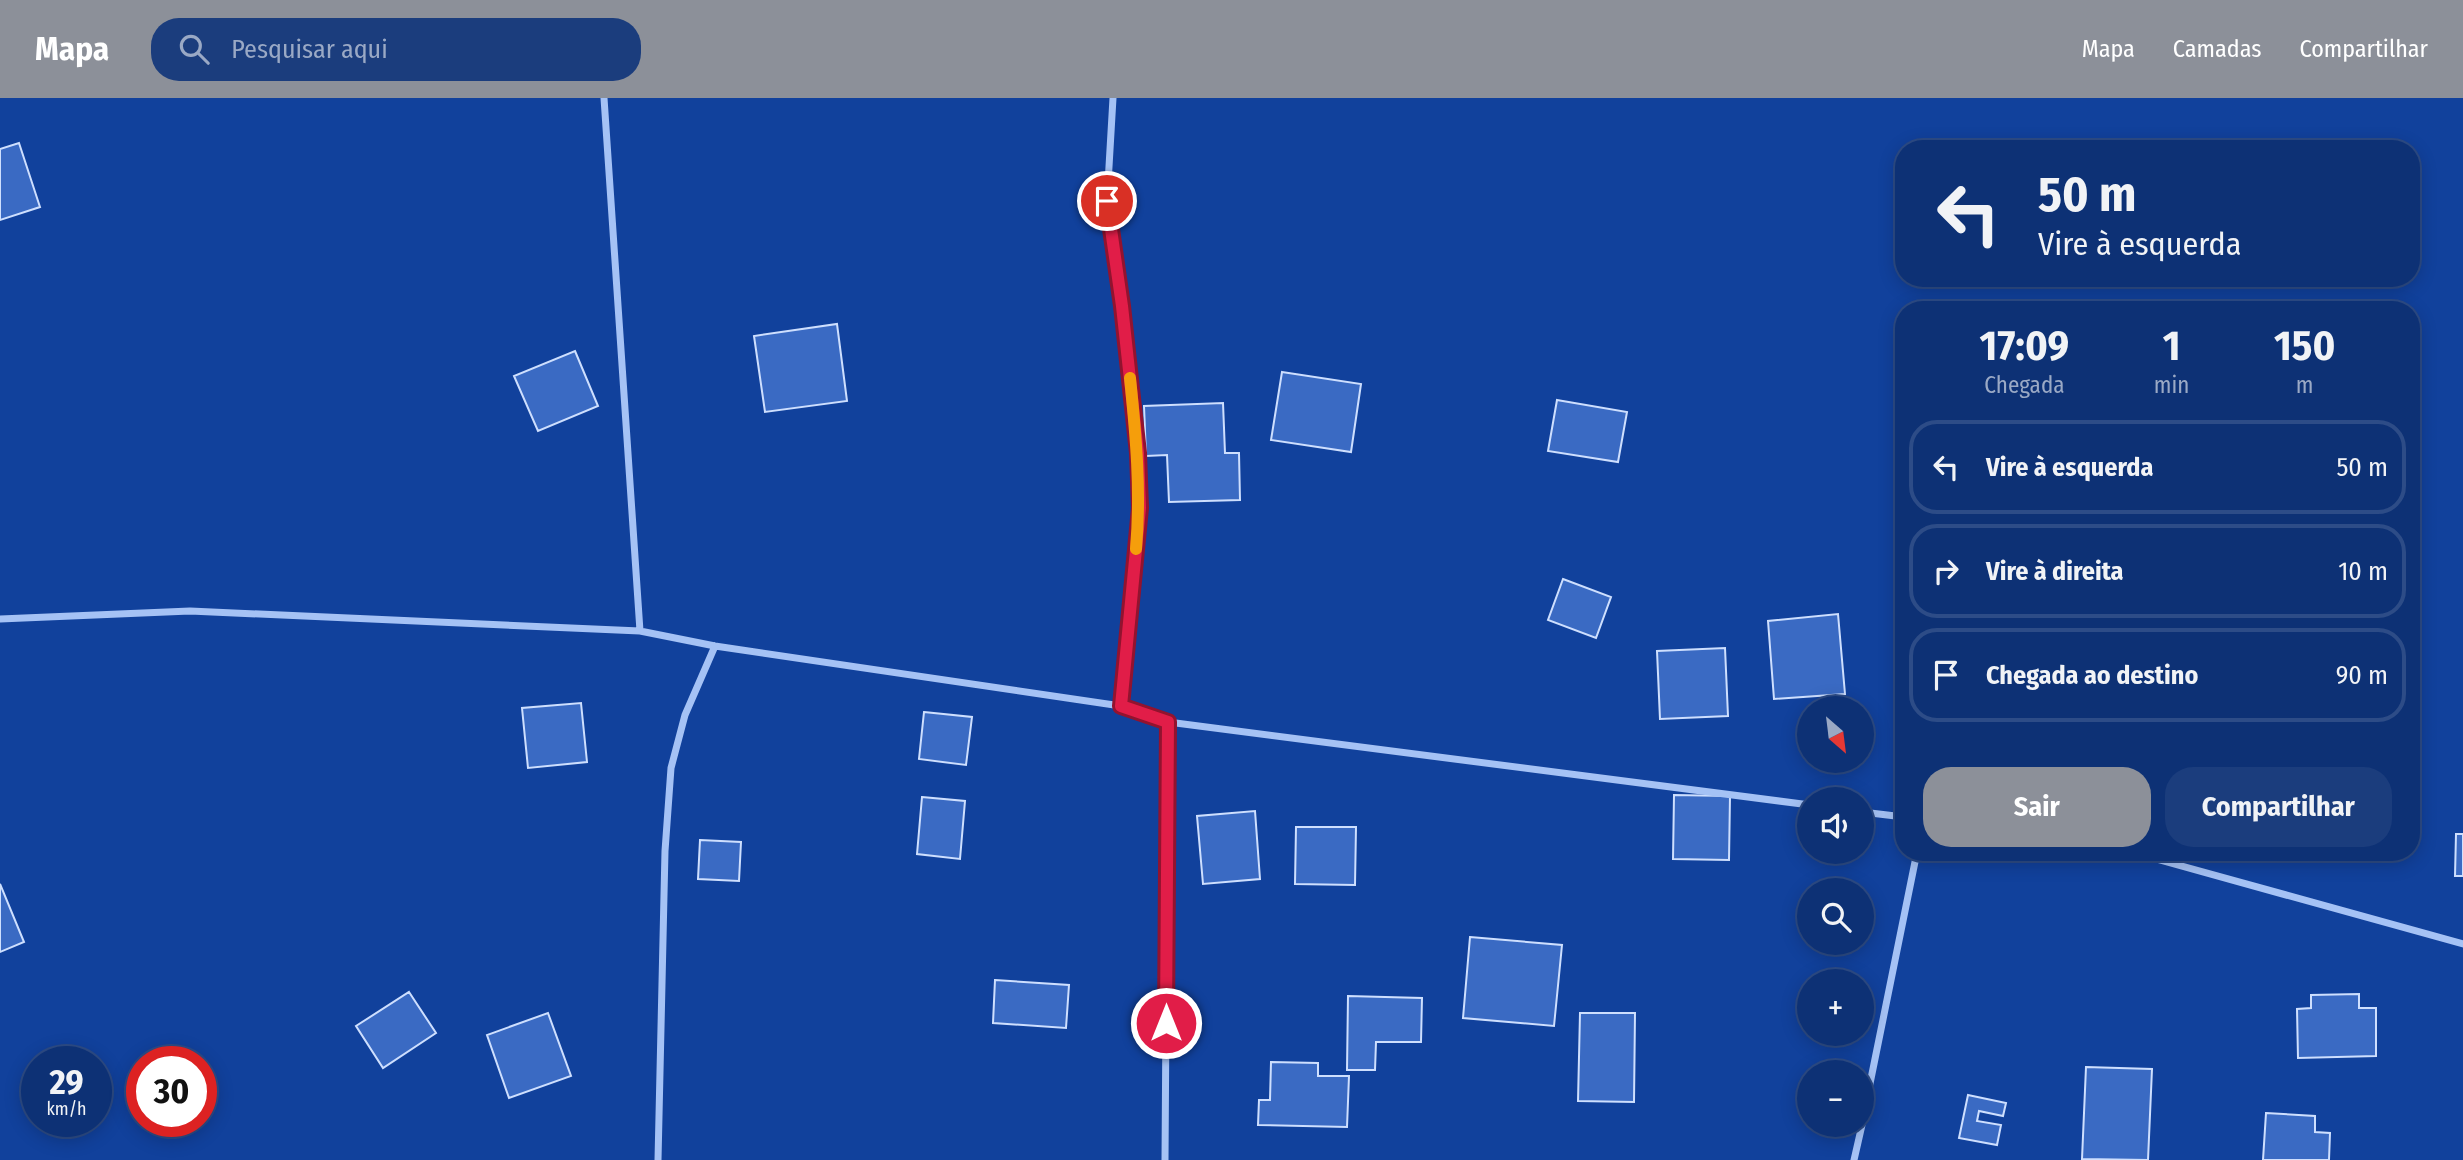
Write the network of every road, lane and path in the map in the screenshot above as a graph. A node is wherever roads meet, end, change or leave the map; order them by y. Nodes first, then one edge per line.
1 (604, 98) edge
2 (1113, 98) edge
3 (0, 619) edge
4 (640, 631) junction
5 (715, 646) junction
6 (1121, 706) junction
7 (1168, 722) junction
8 (1797, 803) edge
9 (1874, 813) edge
10 (1895, 816) edge
11 (1915, 861) edge
12 (2163, 861) edge
13 (2463, 944) edge
14 (1874, 1065) edge
15 (1859, 1137) edge
16 (658, 1160) edge
17 (1165, 1160) edge
18 (1854, 1160) edge

1 - 4 street
2 - 6 street
3 - 4 street
4 - 5 street
5 - 6 street
5 - 16 street
6 - 7 street
7 - 8 street
7 - 17 street
9 - 10 street
11 - 14 street
12 - 13 street
15 - 18 street

